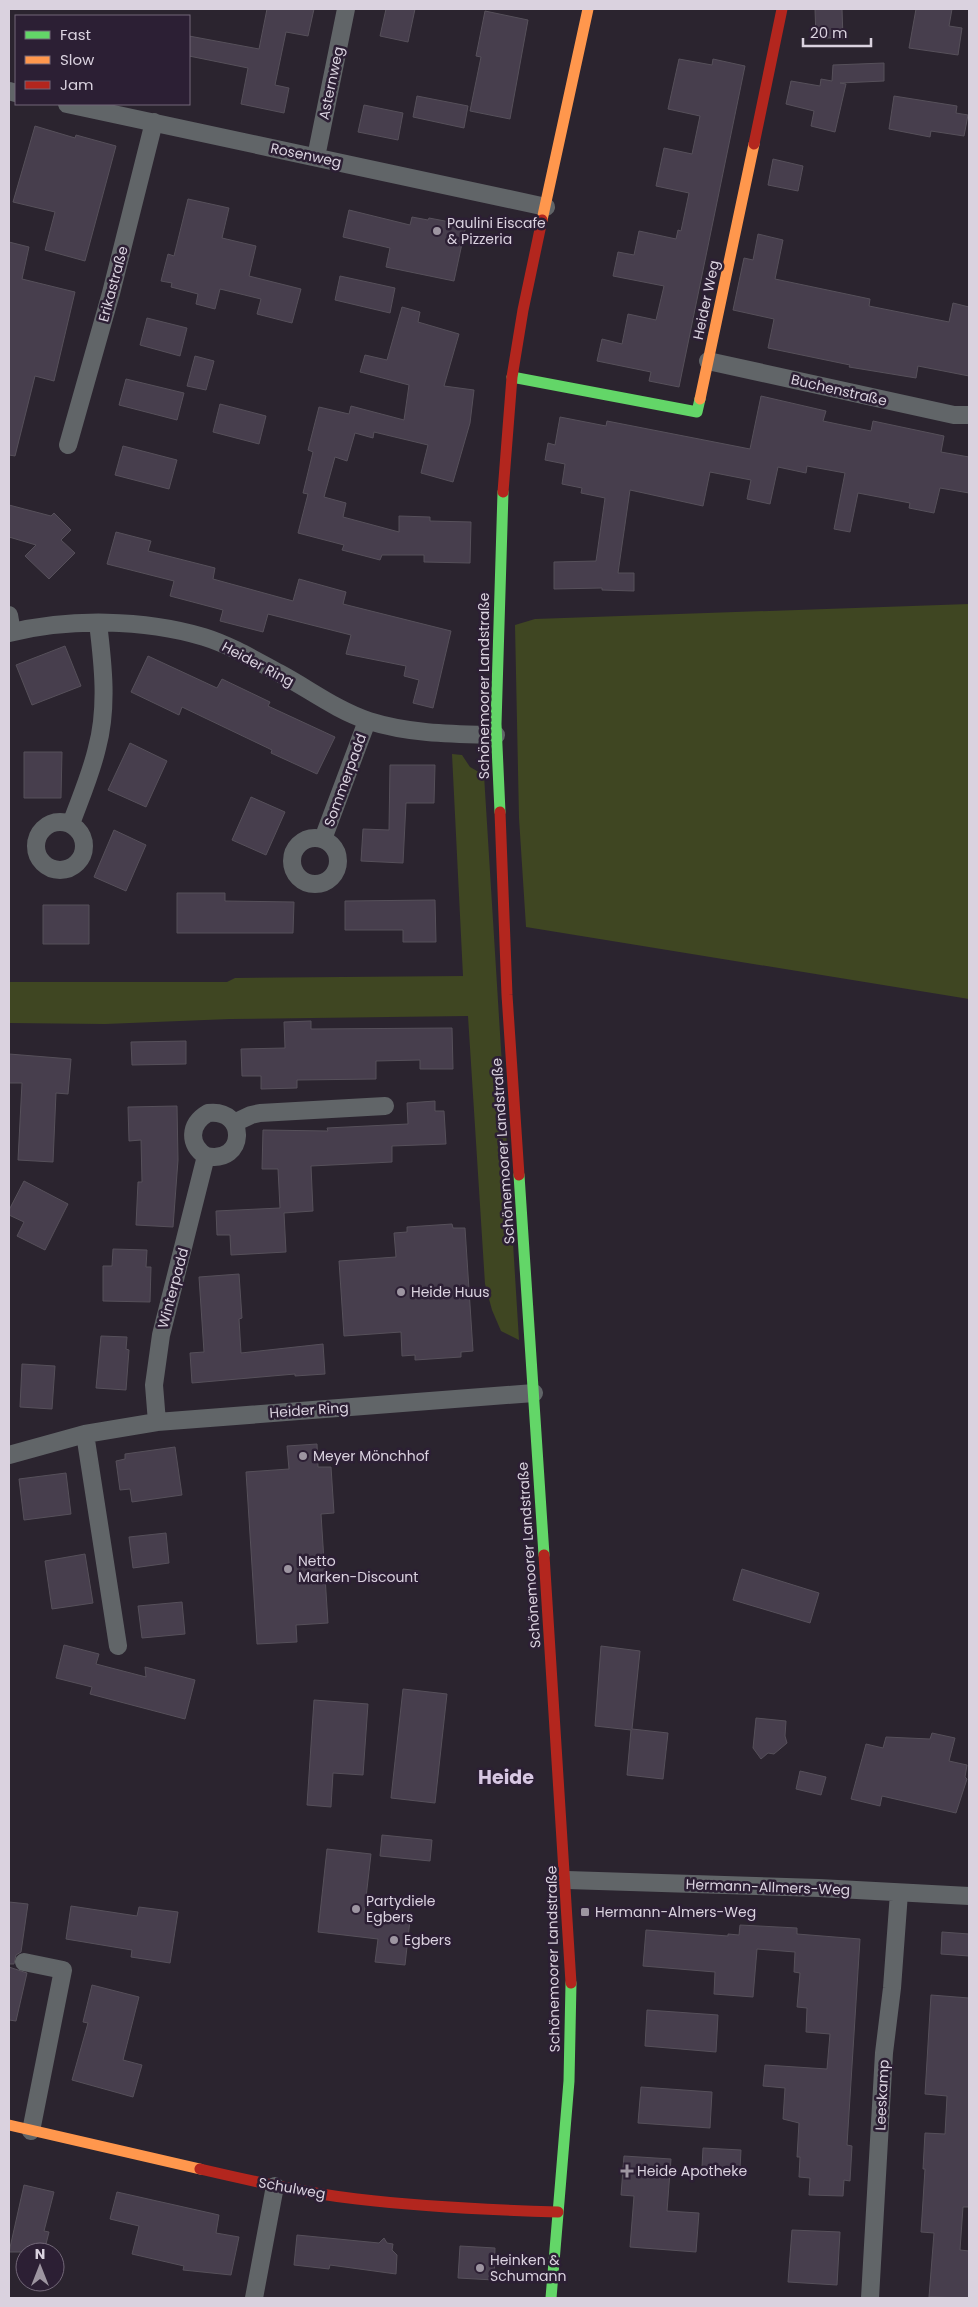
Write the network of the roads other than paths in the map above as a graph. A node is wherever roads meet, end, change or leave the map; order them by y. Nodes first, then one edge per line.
1 (346, 9) edge
2 (588, 9) edge
3 (782, 9) edge
4 (72, 105) edge
5 (154, 122) junction
6 (316, 157) junction
7 (546, 207) junction
8 (708, 361) junction
9 (512, 377) junction
10 (969, 415) edge
11 (68, 445) dead end
12 (9, 615) edge
13 (98, 623) junction
14 (10, 633) edge
15 (367, 721) junction
16 (496, 735) junction
17 (71, 824) dead end
18 (323, 839) dead end
19 (384, 1106) dead end
20 (234, 1123) junction
21 (206, 1156) junction
22 (534, 1393) junction
23 (156, 1422) junction
24 (85, 1434) junction
25 (9, 1455) edge
26 (118, 1646) dead end
27 (567, 1880) junction
28 (899, 1893) junction
29 (969, 1896) edge
30 (24, 1962) dead end
31 (9, 2125) edge
32 (32, 2131) junction
33 (275, 2186) junction
34 (558, 2212) junction
35 (254, 2298) edge
36 (551, 2298) edge
37 (870, 2298) edge

1 - 6 street, Asternweg
2 - 7 street, Schönemoorer Landstraße
3 - 8 street, Heider Weg
4 - 5 street, Rosenweg
5 - 6 street, Rosenweg
5 - 11 street, Erikastraße
6 - 7 street, Rosenweg
7 - 9 street, Schönemoorer Landstraße
8 - 9 street, Heider Weg
8 - 10 street, Buchenstraße
9 - 16 street, Schönemoorer Landstraße
12 - 14 street, Heider Ring
13 - 14 street, Heider Ring
13 - 15 street, Heider Ring
13 - 17 street
15 - 16 street, Heider Ring
15 - 18 street, Sommerpadd
16 - 22 street, Schönemoorer Landstraße
19 - 20 street
20 - 21 street
20 - 21 street
21 - 23 street, Winterpadd
22 - 23 street, Heider Ring
22 - 27 street, Schönemoorer Landstraße
23 - 24 street, Heider Ring
24 - 25 street, Heider Ring
24 - 26 street
27 - 28 street, Hermann-Allmers-Weg
27 - 34 street, Schönemoorer Landstraße
28 - 29 street, Hermann-Allmers-Weg
28 - 37 street, Leeskamp
30 - 32 street
31 - 32 street, Schulweg
32 - 33 street, Schulweg
33 - 34 street, Schulweg
33 - 35 street
34 - 36 street, Schönemoorer Landstraße

